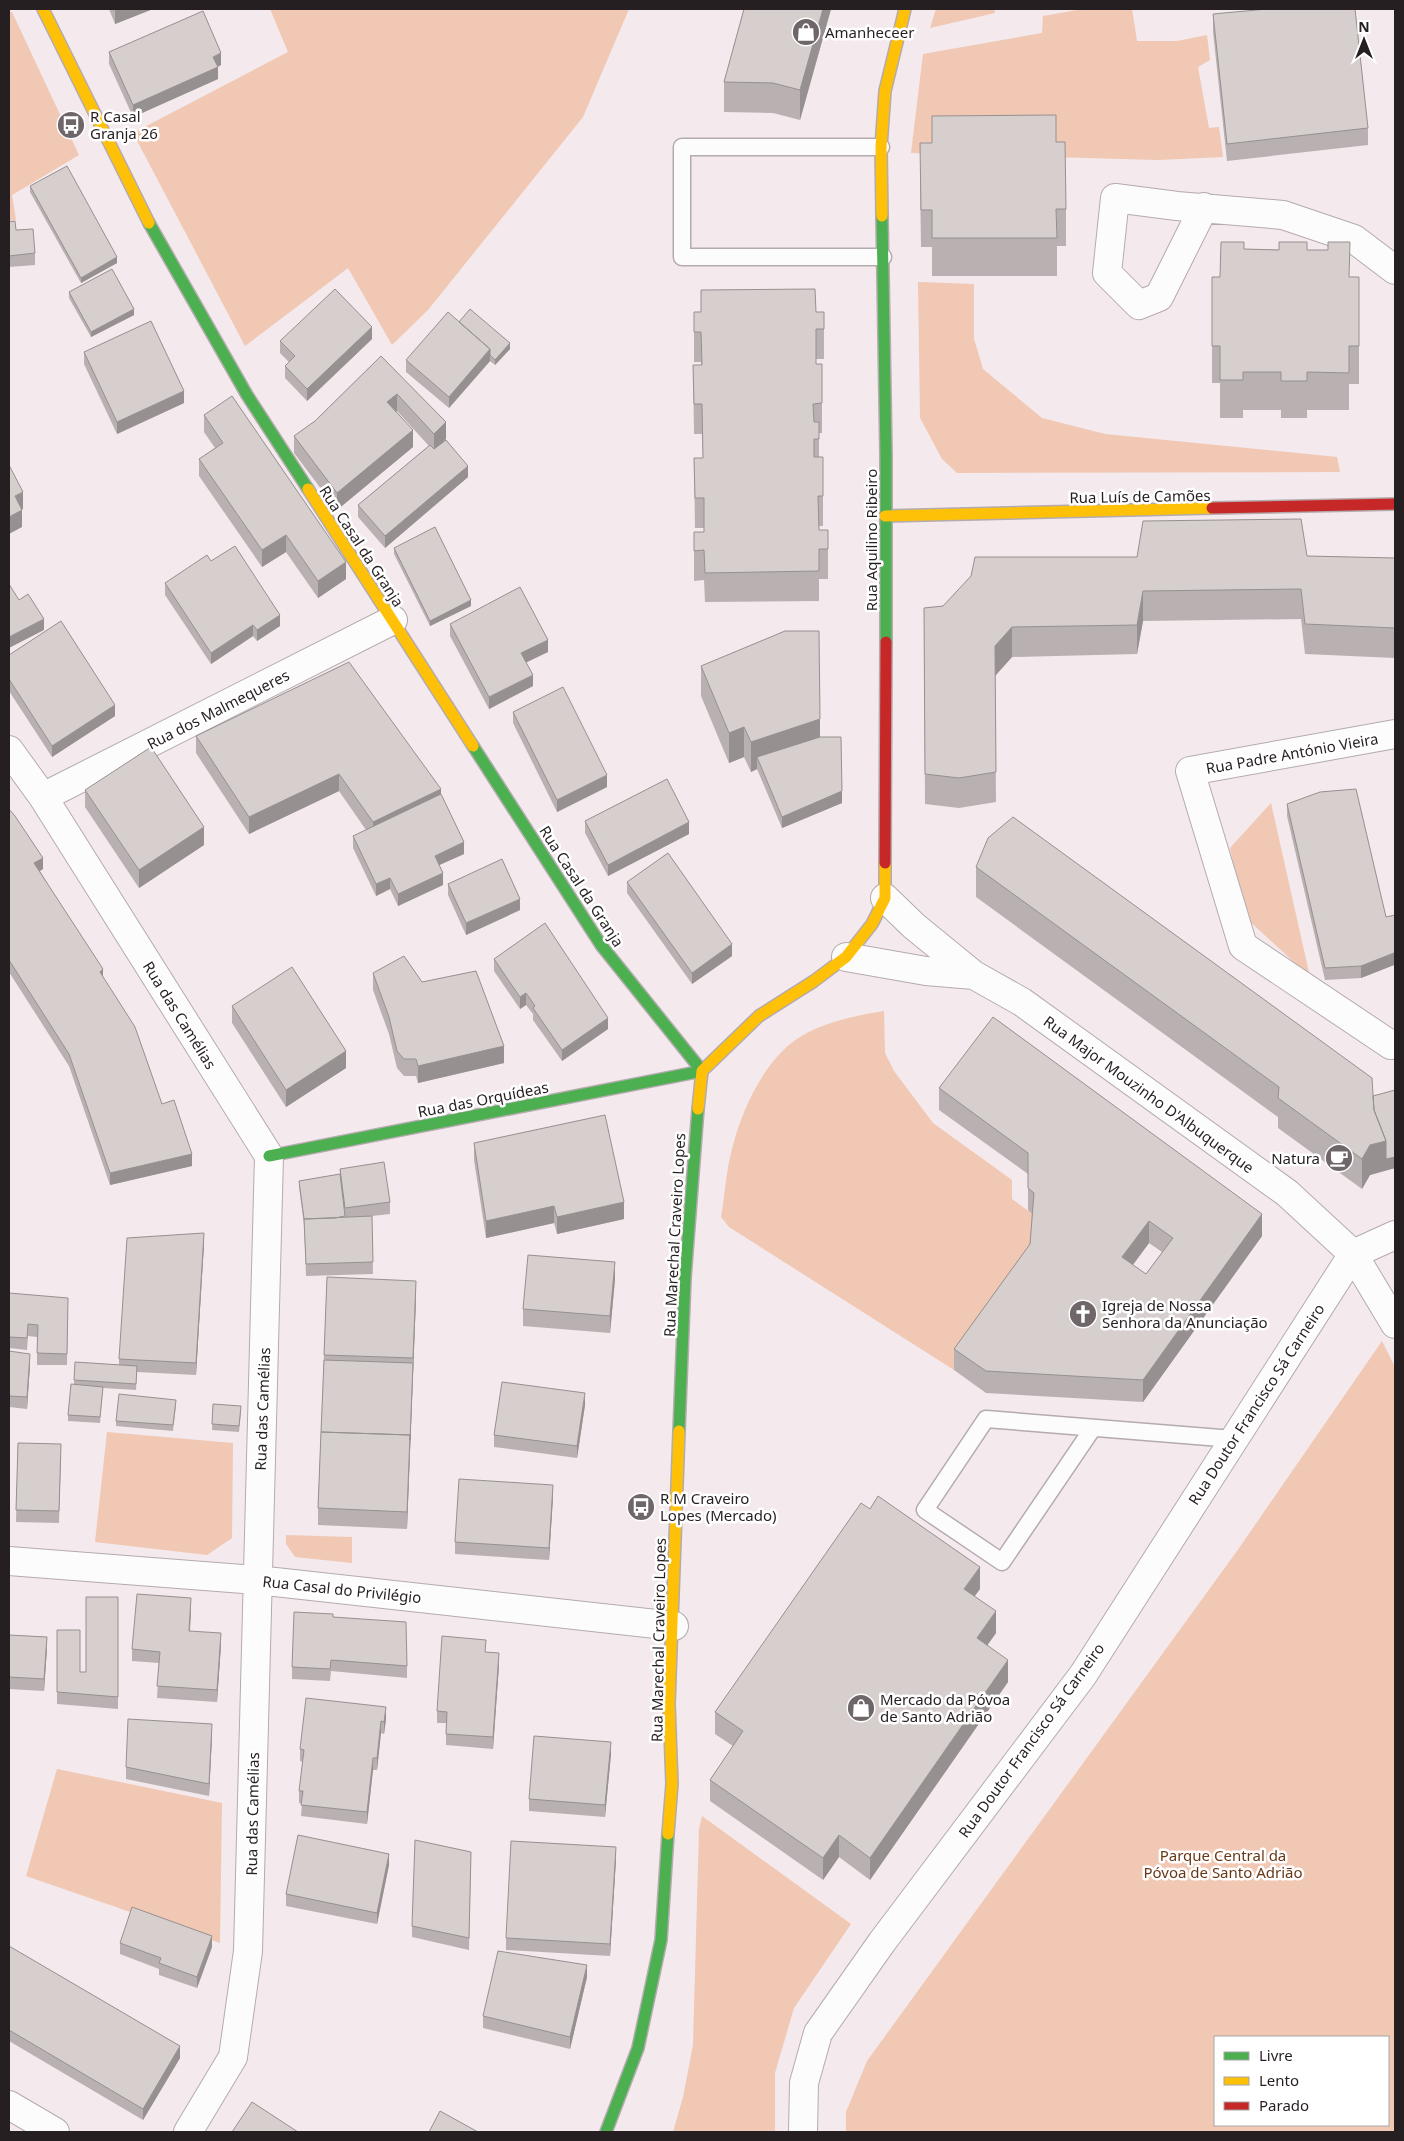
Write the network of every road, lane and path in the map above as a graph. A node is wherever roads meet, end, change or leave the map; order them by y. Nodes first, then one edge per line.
1 (43, 9) edge
2 (905, 9) edge
3 (881, 147) junction
4 (1204, 207) dead end
5 (883, 257) junction
6 (1395, 270) edge
7 (1395, 504) edge
8 (885, 516) junction
9 (392, 620) junction
10 (1395, 734) edge
11 (9, 750) edge
12 (43, 797) junction
13 (885, 898) junction
14 (846, 956) junction
15 (974, 975) junction
16 (1391, 1045) dead end
17 (702, 1071) junction
18 (269, 1156) junction
19 (1395, 1235) edge
20 (1353, 1254) junction
21 (1395, 1324) edge
22 (1093, 1428) junction
23 (1234, 1439) junction
24 (9, 1561) edge
25 (257, 1580) junction
26 (674, 1626) junction
27 (9, 2105) edge
28 (55, 2132) edge
29 (188, 2132) edge
30 (606, 2132) edge
31 (803, 2132) edge

1 - 9 street, Rua Casal da Granja
2 - 3 street, Rua Aquilino Ribeiro
3 - 5 street, Rua Aquilino Ribeiro
3 - 5 lane
4 - 6 street
5 - 8 street, Rua Aquilino Ribeiro
7 - 8 street, Rua Luís de Camões
8 - 13 street, Rua Aquilino Ribeiro
9 - 12 street, Rua dos Malmequeres
9 - 17 street, Rua Casal da Granja
10 - 16 street, Rua Padre António Vieira
11 - 12 street, Rua das Camélias
12 - 18 street, Rua das Camélias
13 - 14 street, Rua Aquilino Ribeiro
13 - 15 street
14 - 15 street, Rua Major Mouzinho D'Albuquerque
14 - 17 street, Rua Aquilino Ribeiro
15 - 20 street, Rua Major Mouzinho D'Albuquerque
17 - 18 street, Rua das Orquídeas
17 - 26 street, Rua Marechal Craveiro Lopes
18 - 25 street, Rua das Camélias
19 - 20 street
20 - 21 street, Rua Major Mouzinho D'Albuquerque
20 - 23 street, Rua Doutor Francisco Sá Carneiro
22 - 22 lane
22 - 23 lane
23 - 31 street, Rua Doutor Francisco Sá Carneiro
24 - 25 street, Rua Casal do Privilégio
25 - 26 street, Rua Casal do Privilégio
25 - 29 street, Rua das Camélias
26 - 30 street, Rua Marechal Craveiro Lopes
27 - 28 street

